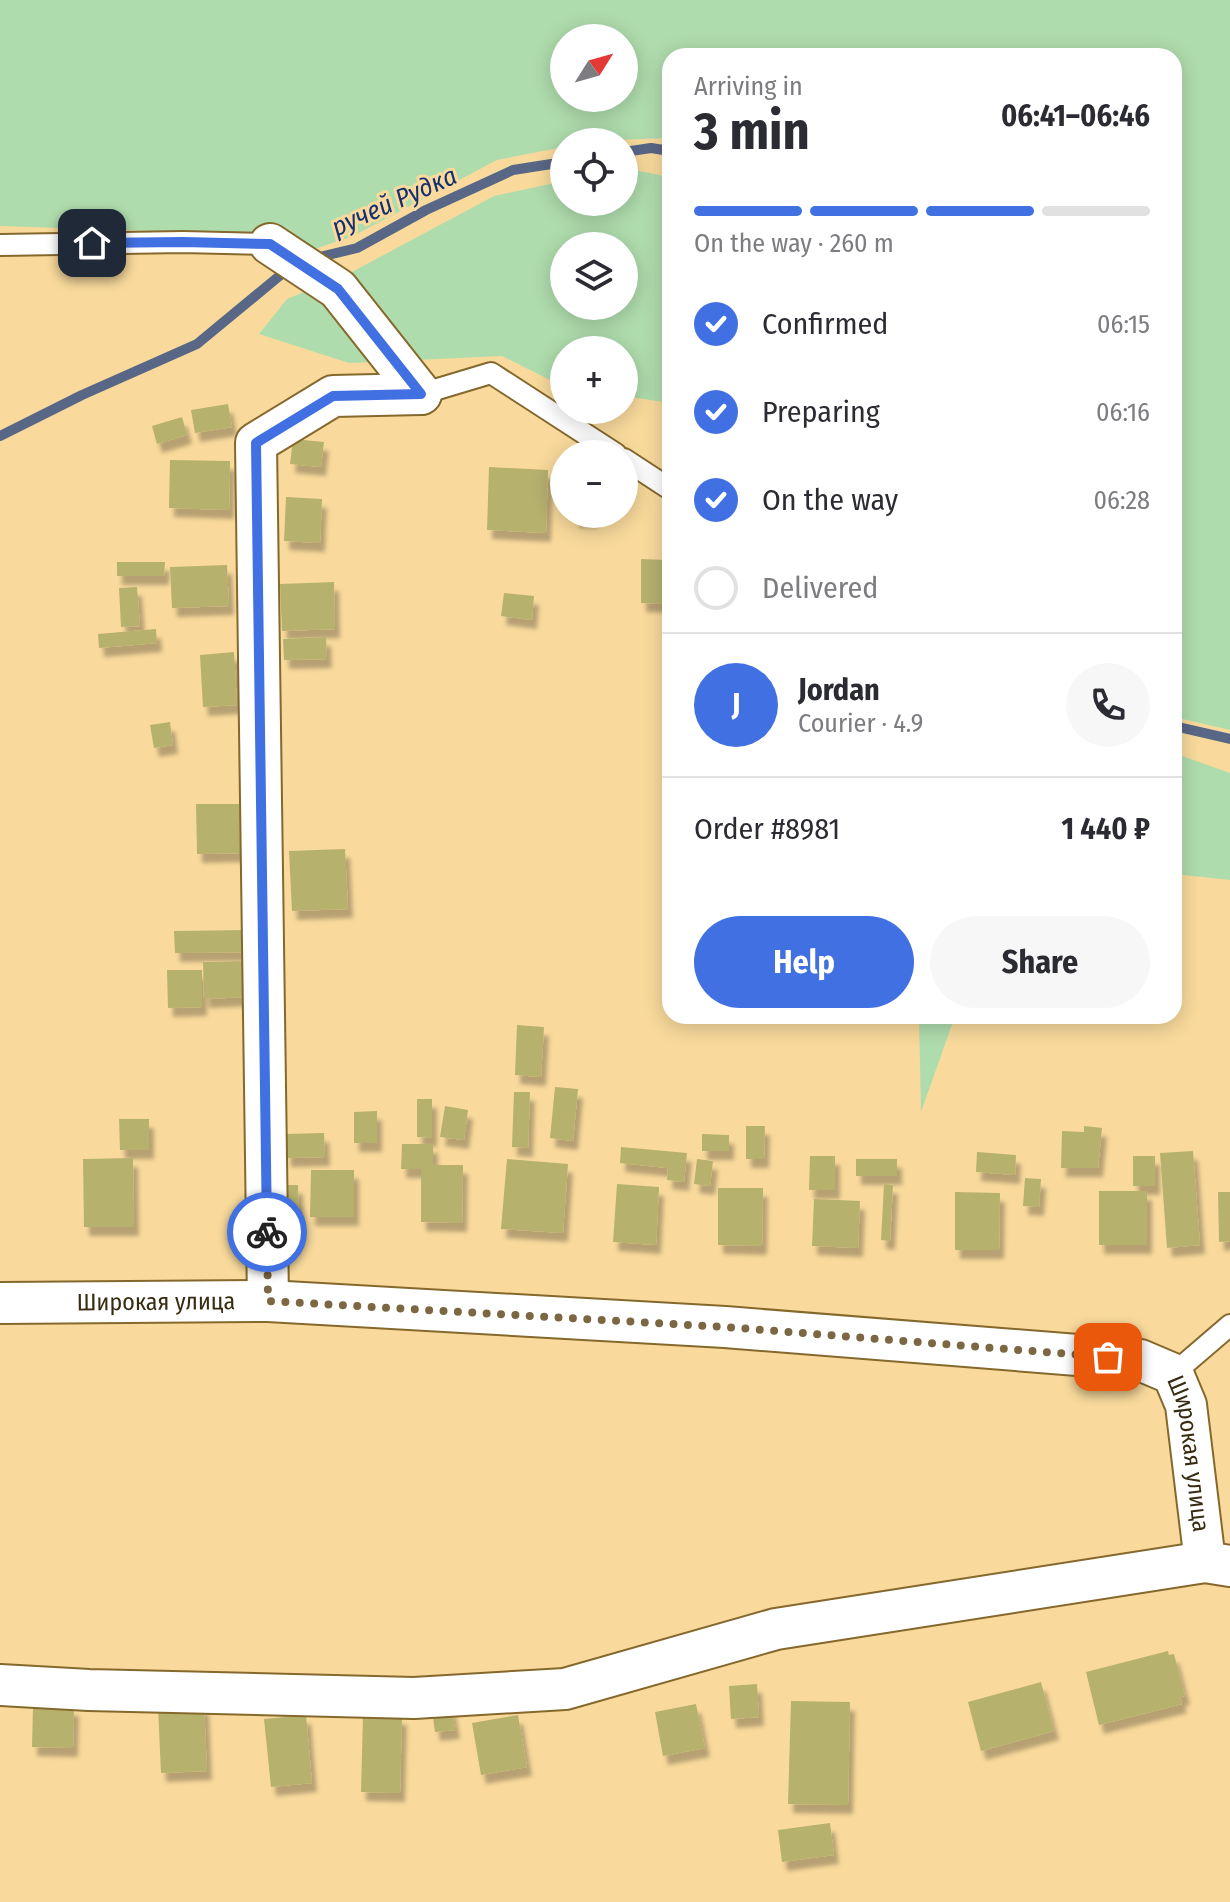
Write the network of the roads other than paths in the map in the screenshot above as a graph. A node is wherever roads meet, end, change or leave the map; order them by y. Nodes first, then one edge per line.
1 (270, 244) joint
2 (0, 245) edge
3 (421, 394) junction
4 (594, 440) edge
5 (638, 468) edge
6 (662, 484) edge
7 (268, 1301) junction
8 (0, 1303) edge
9 (1230, 1325) edge
10 (1173, 1374) junction
11 (1217, 1564) edge
12 (0, 1685) edge

1 - 2 lane
1 - 3 street
3 - 4 lane
3 - 7 street
5 - 6 lane
7 - 8 street, Широкая улица
7 - 10 street, Широкая улица
9 - 10 lane
10 - 11 street, Широкая улица
11 - 12 street, Широкая улица

